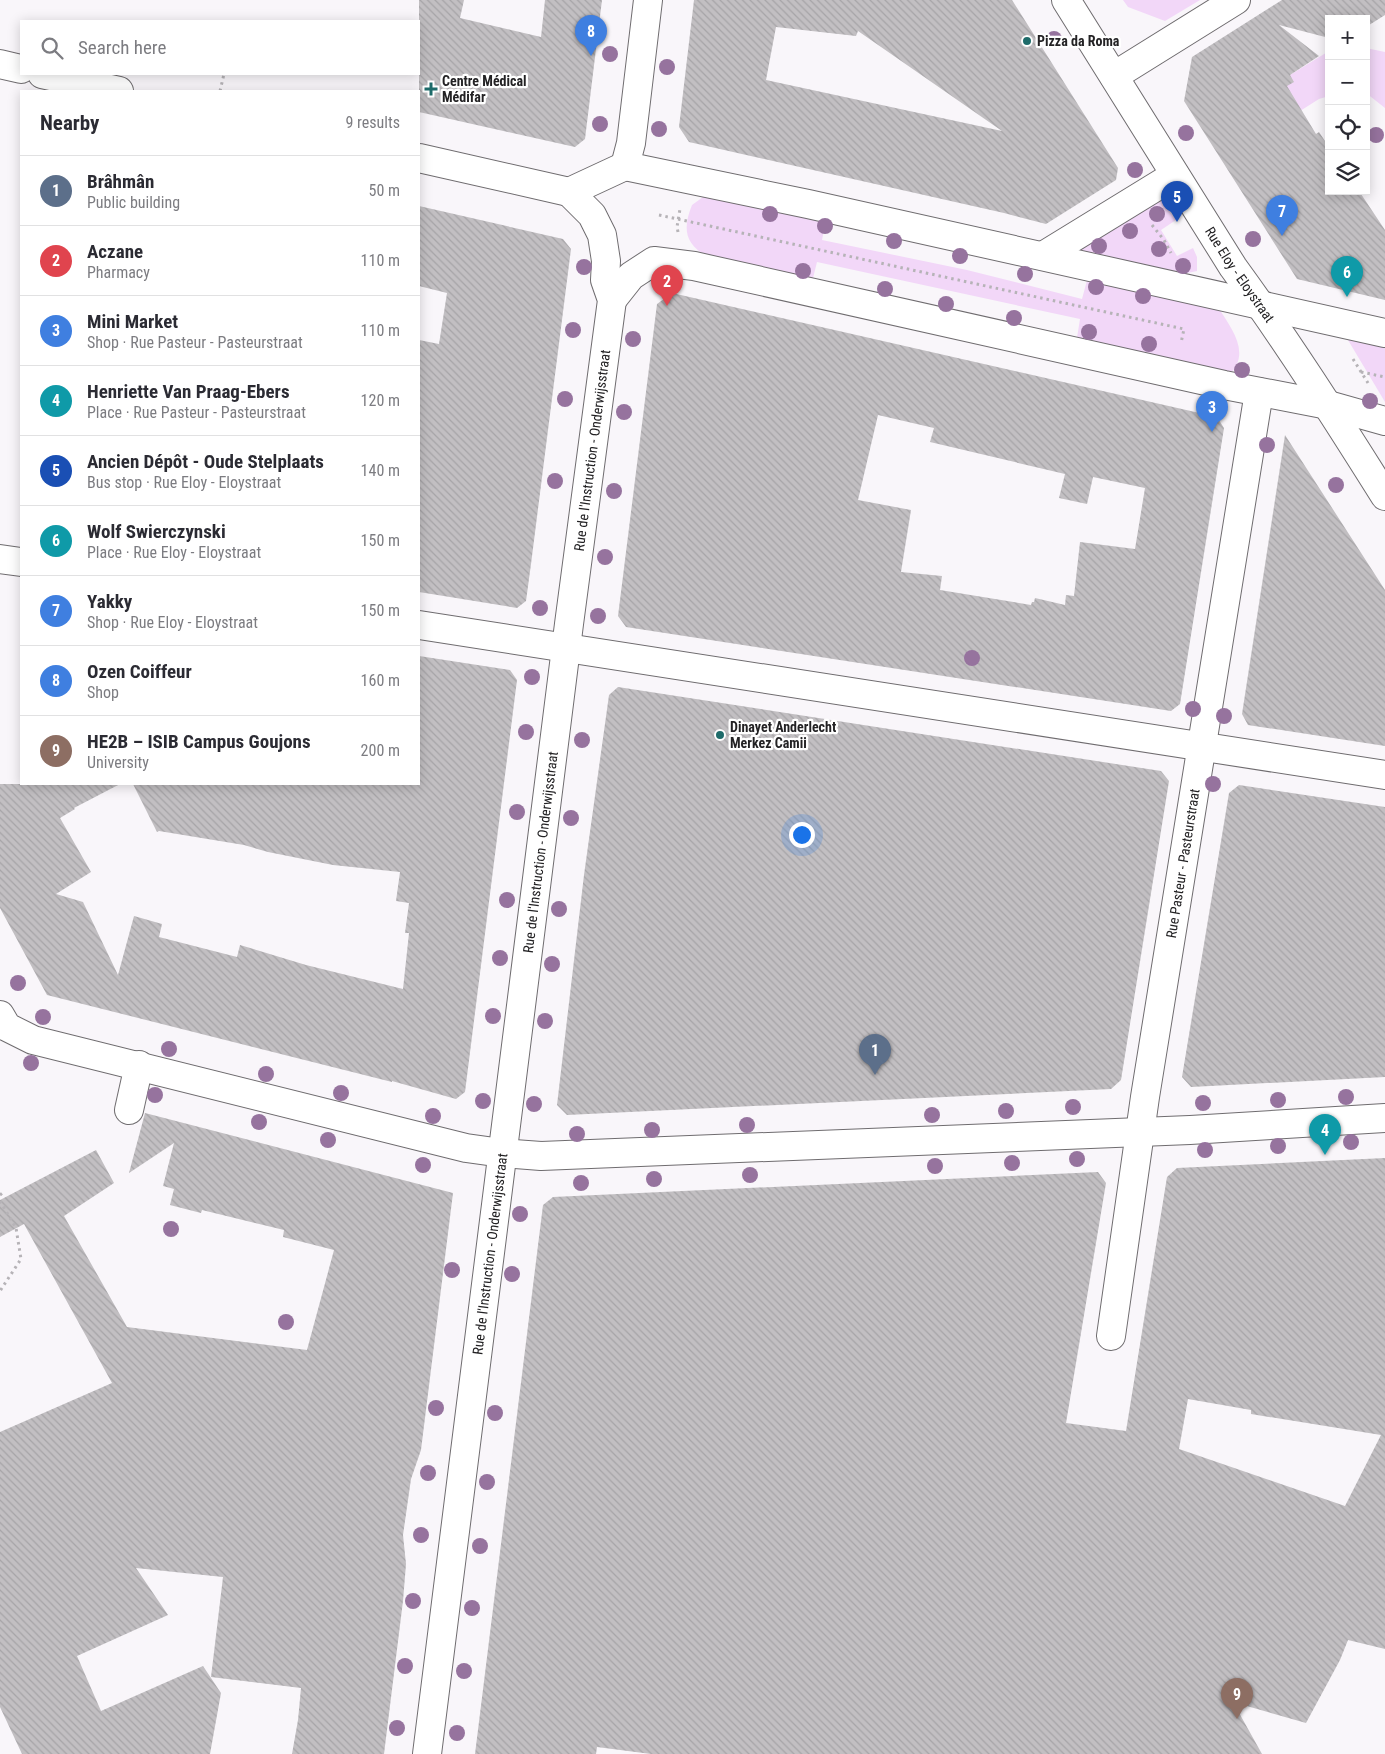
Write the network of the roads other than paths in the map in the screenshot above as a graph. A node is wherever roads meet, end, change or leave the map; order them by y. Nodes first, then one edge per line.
1 (648, 0) edge
2 (1066, 0) edge
3 (1236, 0) edge
4 (0, 64) edge
5 (20, 69) edge
6 (47, 75) edge
7 (1114, 76) junction
8 (114, 90) edge
9 (420, 158) edge
10 (625, 166) junction
11 (1175, 175) junction
12 (569, 192) junction
13 (1043, 256) junction
14 (612, 300) junction
15 (1260, 303) junction
16 (1385, 332) edge
17 (1259, 392) junction
18 (1328, 405) junction
19 (1385, 421) edge
20 (1385, 496) edge
21 (0, 559) edge
22 (20, 562) edge
23 (420, 625) edge
24 (566, 649) junction
25 (1202, 747) junction
26 (1385, 775) edge
27 (0, 1015) edge
28 (138, 1065) junction
29 (129, 1110) dead end
30 (1385, 1118) edge
31 (1140, 1132) junction
32 (502, 1153) junction
33 (1111, 1336) dead end
34 (428, 1754) edge

1 - 10 street
2 - 7 street, Rue Eloy - Eloystraat
3 - 7 street
4 - 5 street
6 - 8 street
7 - 11 street, Rue Eloy - Eloystraat
9 - 12 street
10 - 12 street
10 - 13 street
11 - 13 street
11 - 15 street, Rue Eloy - Eloystraat
12 - 14 street, Rue de l'Instruction - Onderwijsstraat
13 - 15 street
14 - 17 street
14 - 24 street, Rue de l'Instruction - Onderwijsstraat
15 - 16 street
15 - 18 street, Rue Eloy - Eloystraat
17 - 18 street
17 - 25 street, Rue Pasteur - Pasteurstraat
18 - 19 street
18 - 20 street, Rue Eloy - Eloystraat
21 - 22 street
23 - 24 street
24 - 25 street
24 - 32 street, Rue de l'Instruction - Onderwijsstraat
25 - 26 street
25 - 31 street, Rue Pasteur - Pasteurstraat
27 - 28 street
28 - 29 street
28 - 32 street
30 - 31 street
31 - 32 street
31 - 33 street, Rue Pasteur - Pasteurstraat
32 - 34 street, Rue de l'Instruction - Onderwijsstraat

